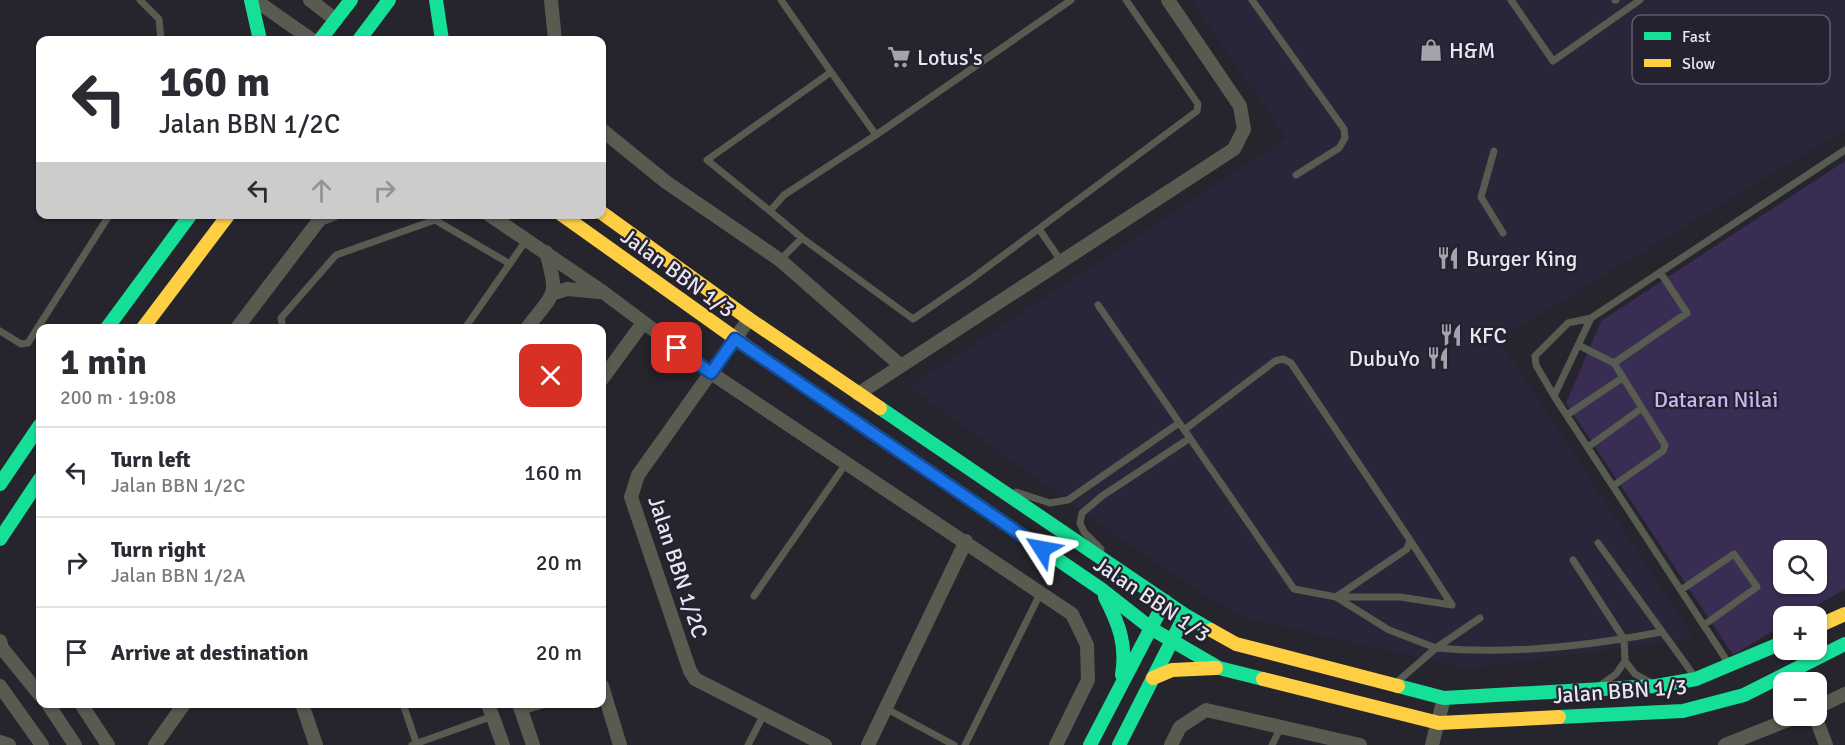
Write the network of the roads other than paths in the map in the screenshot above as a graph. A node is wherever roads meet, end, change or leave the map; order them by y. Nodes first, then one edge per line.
1 (140, 0) edge
2 (253, 0) edge
3 (310, 0) edge
4 (351, 0) edge
5 (389, 0) edge
6 (436, 0) edge
7 (551, 0) edge
8 (782, 0) edge
9 (1071, 0) edge
10 (1126, 0) edge
11 (1168, 0) edge
12 (1252, 0) edge
13 (1511, 0) edge
14 (1640, 0) edge
15 (353, 33) edge
16 (160, 36) edge
17 (259, 36) edge
18 (306, 36) edge
19 (441, 36) edge
20 (555, 36) edge
21 (831, 72) junction
22 (606, 133) edge
23 (876, 135) junction
24 (1845, 150) edge
25 (1494, 151) dead end
26 (1296, 175) dead end
27 (770, 211) junction
28 (606, 216) edge
29 (107, 219) edge
30 (187, 219) edge
31 (225, 219) edge
32 (320, 219) edge
33 (496, 219) edge
34 (568, 219) edge
35 (1039, 229) junction
36 (1503, 233) dead end
37 (802, 238) junction
38 (527, 239) junction
39 (546, 252) junction
40 (780, 260) junction
41 (1061, 261) junction
42 (510, 264) junction
43 (1660, 272) junction
44 (603, 292) junction
45 (554, 293) junction
46 (1098, 305) dead end
47 (1591, 318) junction
48 (749, 319) junction
49 (643, 323) junction
50 (40, 324) edge
51 (110, 324) edge
52 (146, 324) edge
53 (240, 324) edge
54 (282, 324) edge
55 (468, 324) edge
56 (530, 324) edge
57 (36, 330) edge
58 (0, 331) edge
59 (735, 339) junction
60 (1578, 345) junction
61 (1614, 363) junction
62 (900, 365) junction
63 (711, 373) junction
64 (606, 374) edge
65 (1622, 378) junction
66 (858, 394) junction
67 (1554, 396) junction
68 (1642, 408) junction
69 (1566, 414) junction
70 (1182, 426) junction
71 (36, 431) edge
72 (1190, 438) junction
73 (1588, 447) junction
74 (903, 456) junction
75 (847, 462) junction
76 (991, 483) junction
77 (0, 484) edge
78 (36, 485) edge
79 (1612, 486) junction
80 (1, 539) edge
81 (1410, 540) junction
82 (966, 541) junction
83 (1598, 543) dead end
84 (1573, 560) dead end
85 (1124, 572) junction
86 (1101, 590) junction
87 (1681, 590) junction
88 (1041, 592) junction
89 (754, 596) dead end
90 (1336, 597) junction
91 (1166, 601) junction
92 (1845, 614) edge
93 (1185, 615) junction
94 (1480, 618) dead end
95 (1827, 622) edge
96 (1704, 626) junction
97 (1152, 629) junction
98 (1660, 632) junction
99 (1624, 639) junction
100 (0, 642) edge
101 (1172, 642) junction
102 (1845, 644) edge
103 (1773, 647) edge
104 (1436, 648) junction
105 (1625, 661) junction
106 (1731, 667) junction
107 (1219, 668) junction
108 (1154, 678) junction
109 (1696, 679) junction
110 (1394, 685) junction
111 (0, 686) edge
112 (1656, 686) junction
113 (1595, 689) junction
114 (36, 690) edge
115 (1119, 691) junction
116 (1845, 694) edge
117 (1444, 698) junction
118 (606, 699) edge
119 (1827, 703) edge
120 (51, 708) edge
121 (84, 708) edge
122 (181, 708) edge
123 (303, 708) edge
124 (404, 708) edge
125 (520, 708) edge
126 (885, 708) junction
127 (490, 710) edge
128 (764, 714) junction
129 (1438, 723) junction
130 (1773, 726) edge
131 (1819, 726) edge
132 (1281, 727) junction
133 (0, 742) edge
134 (416, 744) edge
135 (9, 745) edge
136 (42, 745) edge
137 (75, 745) edge
138 (108, 745) edge
139 (154, 745) edge
140 (316, 745) edge
141 (503, 745) edge
142 (533, 745) edge
143 (620, 745) edge
144 (748, 745) edge
145 (825, 745) edge
146 (868, 745) edge
147 (954, 745) edge
148 (965, 745) edge
149 (1056, 745) edge
150 (1090, 745) edge
151 (1119, 745) edge
152 (1171, 745) edge
153 (1272, 745) edge
154 (1360, 745) edge
155 (1432, 745) edge
156 (1725, 745) edge
157 (1827, 745) edge

1 - 16 lane
2 - 17 street
2 - 18 street
3 - 15 street
4 - 15 street
5 - 15 street
6 - 19 street
7 - 20 street
8 - 21 lane
9 - 23 lane
10 - 35 lane
11 - 41 street
12 - 26 lane
13 - 14 lane
21 - 23 lane
21 - 27 lane
22 - 40 street
23 - 27 lane
24 - 43 lane
25 - 36 lane
27 - 37 lane
28 - 48 street, Jalan BBN 1/3
29 - 50 lane
30 - 51 street
31 - 52 street
32 - 53 street
33 - 38 street
34 - 59 street, Jalan BBN 1/3
35 - 37 lane
35 - 41 lane
37 - 40 lane
38 - 39 street
38 - 42 lane
39 - 44 street
39 - 45 street
40 - 62 street
41 - 62 street
42 - 54 lane
42 - 55 lane
43 - 47 lane
43 - 61 lane
44 - 45 street
44 - 49 street
45 - 56 street
46 - 70 lane
47 - 60 lane
47 - 67 lane
48 - 59 street, Jalan BBN 1/2C
48 - 66 street, Jalan BBN 1/3
49 - 63 street
49 - 64 street
57 - 58 lane
59 - 63 street, Jalan BBN 1/2C
59 - 74 street, Jalan BBN 1/3
60 - 61 lane
60 - 67 lane
61 - 65 lane
62 - 66 street
63 - 75 street
63 - 128 street, Jalan BBN 1/2C
65 - 68 lane
65 - 69 lane
66 - 74 street
66 - 76 street, Jalan BBN 1/3
67 - 69 lane
68 - 73 lane
68 - 79 lane
69 - 73 lane
70 - 72 lane
70 - 76 lane
70 - 81 lane
71 - 77 street
72 - 85 lane
72 - 90 lane
73 - 79 lane
74 - 86 street, Jalan BBN 1/3
75 - 82 street
75 - 89 lane
76 - 85 street, Jalan BBN 1/3
78 - 80 street
79 - 87 lane
81 - 90 lane
81 - 90 lane
82 - 88 street
82 - 126 street
83 - 98 lane
84 - 99 lane
85 - 91 street, Jalan BBN 1/3
86 - 97 street, Jalan BBN 1/3
86 - 115 street
87 - 96 lane
87 - 96 lane
88 - 148 lane
88 - 149 street
90 - 104 lane
91 - 93 street, Jalan BBN 1/3
91 - 97 street
92 - 95 street
93 - 101 street
93 - 110 street, Jalan BBN 1/3
94 - 104 lane
96 - 106 lane
97 - 101 street, Jalan BBN 1/3
97 - 115 street
98 - 99 lane
98 - 109 lane
99 - 104 lane
99 - 105 lane
100 - 114 street
101 - 107 street, Jalan BBN 1/3
101 - 108 street
102 - 129 street, Jalan BBN 1/3
103 - 106 street, Jalan BBN 1/3
104 - 110 lane
105 - 112 lane
105 - 113 lane
106 - 109 street, Jalan BBN 1/3
107 - 108 street
107 - 129 street, Jalan BBN 1/3
108 - 151 street
109 - 112 street, Jalan BBN 1/3
110 - 117 street, Jalan BBN 1/3
111 - 136 street
112 - 113 street, Jalan BBN 1/3
113 - 117 street, Jalan BBN 1/3
115 - 150 street
116 - 119 street
117 - 129 street
118 - 143 street
120 - 137 street
121 - 138 street
122 - 139 street
123 - 140 street
124 - 134 lane
125 - 142 street
126 - 146 street
126 - 147 lane
127 - 134 lane
127 - 141 street
128 - 144 lane
128 - 145 street, Jalan BBN 1/2C
129 - 155 street
130 - 156 street
131 - 157 street
132 - 152 street
132 - 153 lane
132 - 154 street
133 - 135 street

